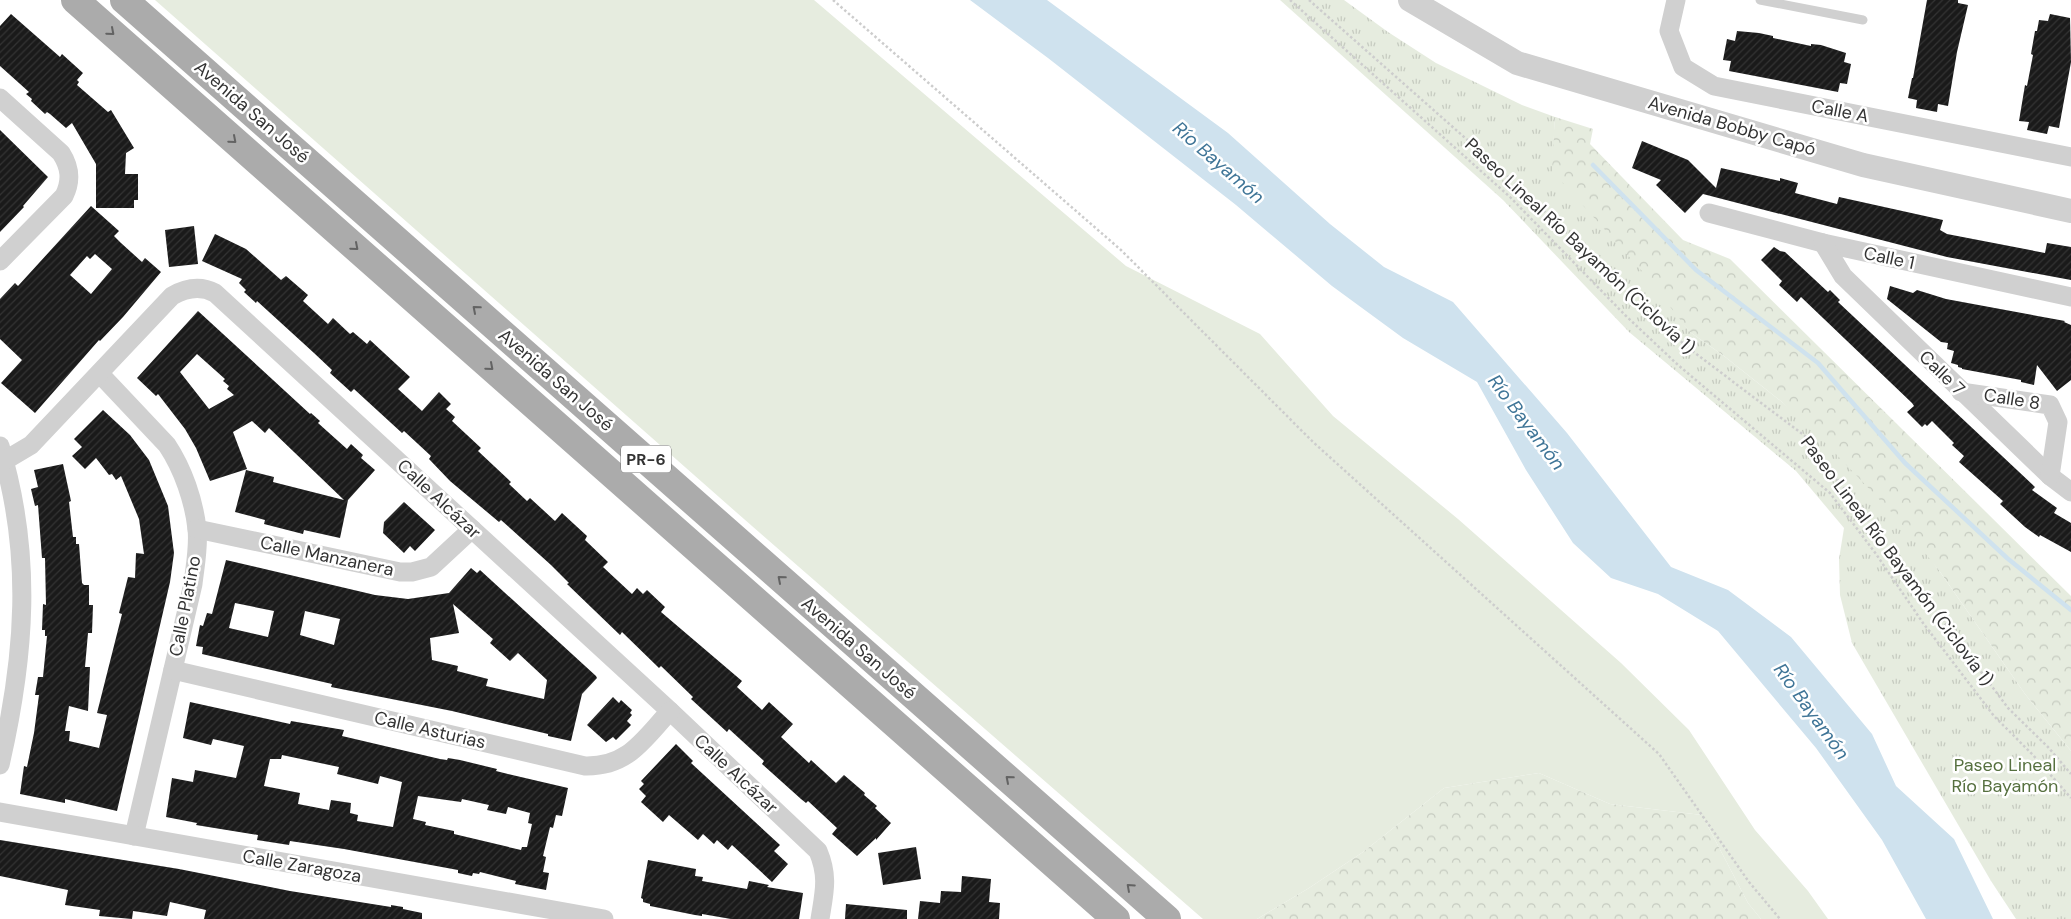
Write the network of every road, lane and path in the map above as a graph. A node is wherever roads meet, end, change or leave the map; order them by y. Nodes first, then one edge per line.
1 (75, 0) edge
2 (124, 0) edge
3 (833, 0) edge
4 (1290, 0) edge
5 (1309, 0) edge
6 (1410, 0) edge
7 (1676, 0) edge
8 (1760, 0) edge
9 (1864, 20) dead end
10 (0, 98) edge
11 (2071, 157) edge
12 (2071, 211) edge
13 (1709, 213) dead end
14 (1823, 243) junction
15 (0, 261) edge
16 (2071, 297) edge
17 (100, 374) junction
18 (1961, 392) junction
19 (2, 453) edge
20 (2050, 476) junction
21 (2071, 492) edge
22 (472, 529) junction
23 (197, 530) junction
24 (172, 670) junction
25 (670, 711) junction
26 (0, 764) edge
27 (2071, 774) edge
28 (2071, 798) edge
29 (0, 812) edge
30 (134, 836) junction
31 (604, 919) edge
32 (820, 919) edge
33 (1116, 919) edge
34 (1167, 919) edge
35 (1780, 919) edge

1 -> 33 main road, Avenida San José / PR-6
34 -> 2 main road, Avenida San José / PR-6
3 - 35 path
4 - 28 path
5 - 27 path, Paseo Lineal Río Bayamón (Ciclovía 1)
6 - 12 street, Avenida Bobby Capó
7 - 11 street, Calle A
8 - 9 lane
10 - 15 street
13 - 14 street, Calle 1
14 - 16 street, Calle 1
14 - 18 street, Calle 7
17 - 19 street, Calle Alcázar
17 - 22 street, Calle Alcázar
17 - 23 street, Calle Platino
18 - 20 street, Calle 7
18 - 20 street, Calle 8
19 - 26 street
20 - 21 street, Calle 7
22 - 23 street, Calle Manzanera
22 - 25 street, Calle Alcázar
23 - 24 street, Calle Platino
24 - 25 street, Calle Asturias
24 - 30 street, Calle Platino
25 - 32 street, Calle Alcázar
29 - 30 street, Calle Zaragoza
30 - 31 street, Calle Zaragoza

